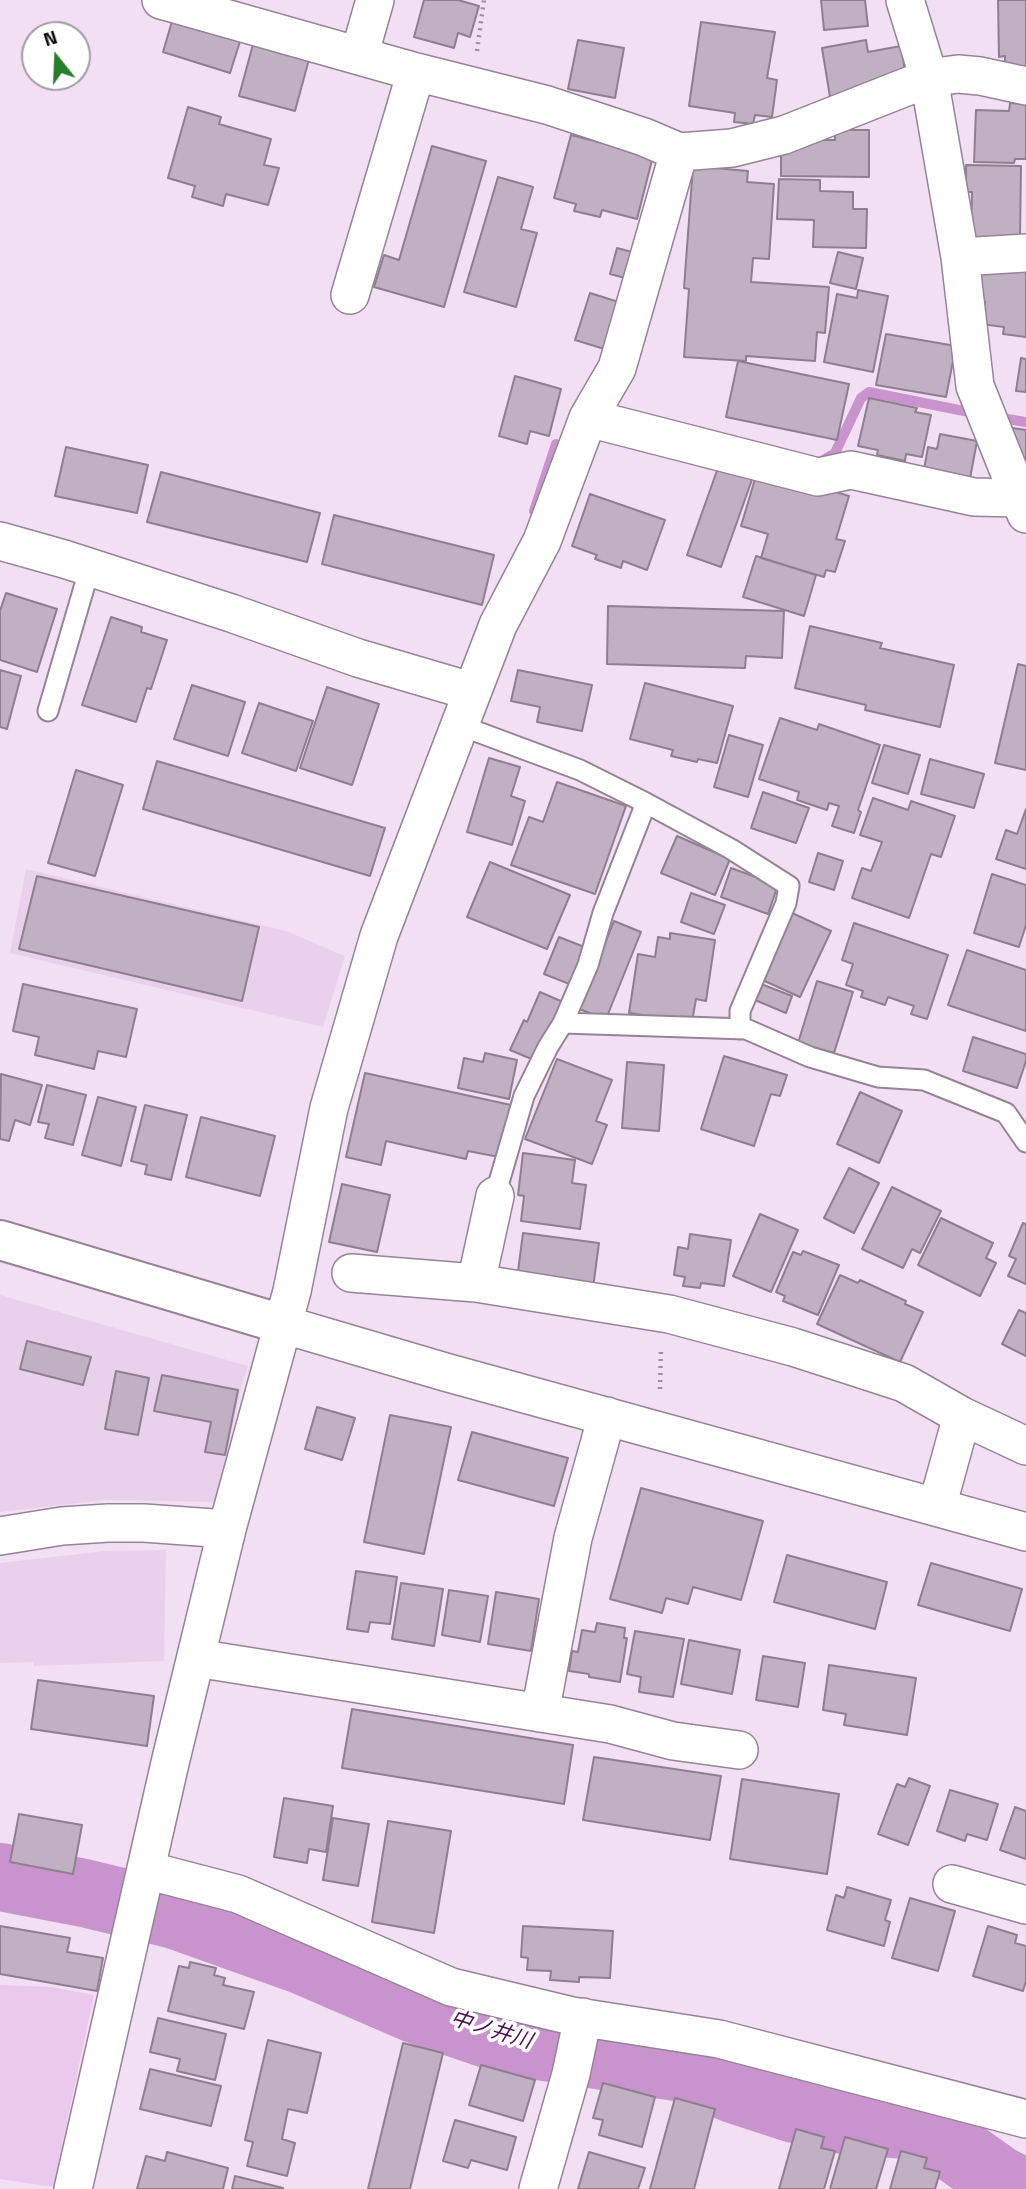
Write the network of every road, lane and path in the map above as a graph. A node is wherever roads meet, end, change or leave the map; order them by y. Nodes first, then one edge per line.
1 (161, 0) edge
2 (374, 0) edge
3 (484, 0) edge
4 (905, 0) edge
5 (359, 56) junction
6 (416, 72) junction
7 (929, 78) junction
8 (1026, 86) edge
9 (472, 87) junction
10 (679, 152) junction
11 (1026, 253) edge
12 (960, 257) junction
13 (351, 295) dead end
14 (588, 418) junction
15 (1023, 506) edge
16 (0, 541) edge
17 (90, 568) junction
18 (465, 710) junction
19 (48, 711) dead end
20 (646, 803) junction
21 (563, 1023) junction
22 (740, 1029) junction
23 (1026, 1142) edge
24 (495, 1196) joint
25 (0, 1240) edge
26 (351, 1273) dead end
27 (476, 1283) junction
28 (282, 1324) junction
29 (607, 1416) junction
30 (962, 1416) junction
31 (1026, 1446) edge
32 (937, 1507) junction
33 (227, 1529) junction
34 (1026, 1532) edge
35 (0, 1536) edge
36 (196, 1658) junction
37 (540, 1713) junction
38 (739, 1750) dead end
39 (953, 1884) dead end
40 (139, 1896) junction
41 (1026, 1905) edge
42 (578, 2043) junction
43 (1026, 2119) edge
44 (73, 2189) edge
45 (538, 2189) edge

1 - 5 street
2 - 5 street
3 - 9 path
4 - 7 street
5 - 6 street
6 - 9 street
6 - 13 street
7 - 8 street
7 - 10 street
7 - 12 street
9 - 10 street
10 - 14 street
11 - 12 street
12 - 15 street
14 - 15 street
14 - 18 street
16 - 17 street
17 - 18 street
17 - 19 lane
18 - 20 lane
18 - 28 street
20 - 21 lane
20 - 22 lane
21 - 22 lane
21 - 24 lane
22 - 23 lane
24 - 27 street
25 - 28 street
26 - 27 street
27 - 30 street
28 - 29 street
28 - 33 street
29 - 32 street
29 - 37 street
30 - 31 street
30 - 32 street
32 - 34 street
33 - 35 street
33 - 36 street
36 - 37 street
36 - 40 street
37 - 38 street
39 - 41 street
40 - 42 street
40 - 44 street
42 - 43 street
42 - 45 street

